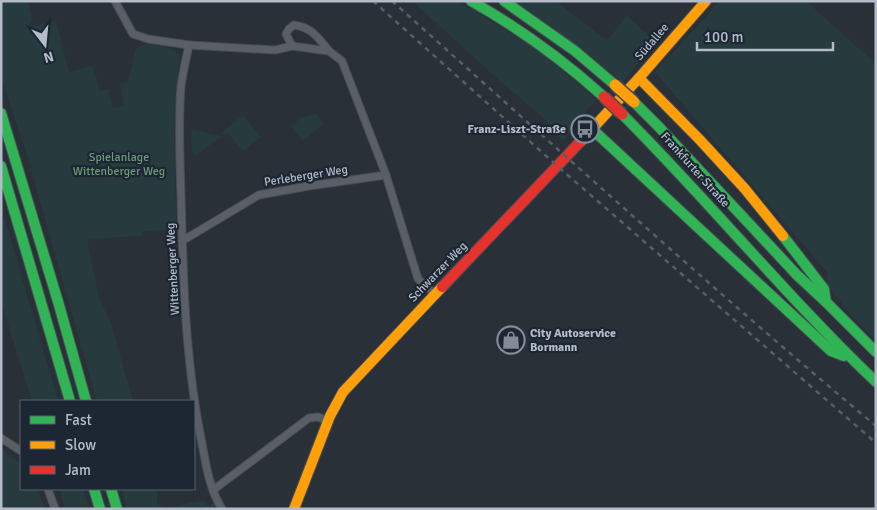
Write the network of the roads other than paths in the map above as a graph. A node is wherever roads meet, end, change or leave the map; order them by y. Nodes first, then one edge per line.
1 (115, 1) edge
2 (471, 1) edge
3 (504, 1) edge
4 (706, 1) edge
5 (189, 45) junction
6 (292, 46) junction
7 (328, 51) junction
8 (639, 78) junction
9 (1, 113) edge
10 (592, 129) junction
11 (1, 166) edge
12 (386, 175) junction
13 (182, 241) junction
14 (436, 295) junction
15 (826, 302) junction
16 (876, 352) edge
17 (850, 358) junction
18 (876, 382) edge
19 (70, 400) edge
20 (86, 400) edge
21 (194, 400) edge
22 (195, 407) edge
23 (328, 421) junction
24 (1, 438) edge
25 (20, 450) edge
26 (48, 490) edge
27 (94, 490) edge
28 (111, 490) edge
29 (213, 490) junction
30 (55, 509) edge
31 (100, 509) edge
32 (117, 509) edge
33 (222, 509) edge
34 (294, 509) edge

1 - 5 street
2 - 17 main road, Frankfurter Straße, bridge
3 - 15 main road, Frankfurter Straße, bridge
4 - 8 main road, Südallee
5 - 6 street
5 - 13 street, Wittenberger Weg
6 - 7 street
6 - 7 street
7 - 12 street
8 - 10 main road, Schwarzer Weg
8 - 15 main road
9 - 20 main road
10 - 14 main road, Schwarzer Weg
10 - 17 main road
11 - 19 main road
12 - 13 street, Perleberger Weg
12 - 14 street
13 - 21 street, Wittenberger Weg
14 - 23 main road, Schwarzer Weg
15 - 16 main road, Frankfurter Straße
17 - 18 main road, Frankfurter Straße
22 - 29 street, Wittenberger Weg
23 - 29 street
23 - 34 main road, Schwarzer Weg
24 - 25 street
26 - 30 street
27 - 31 main road
28 - 32 main road
29 - 33 street, Wittenberger Weg

